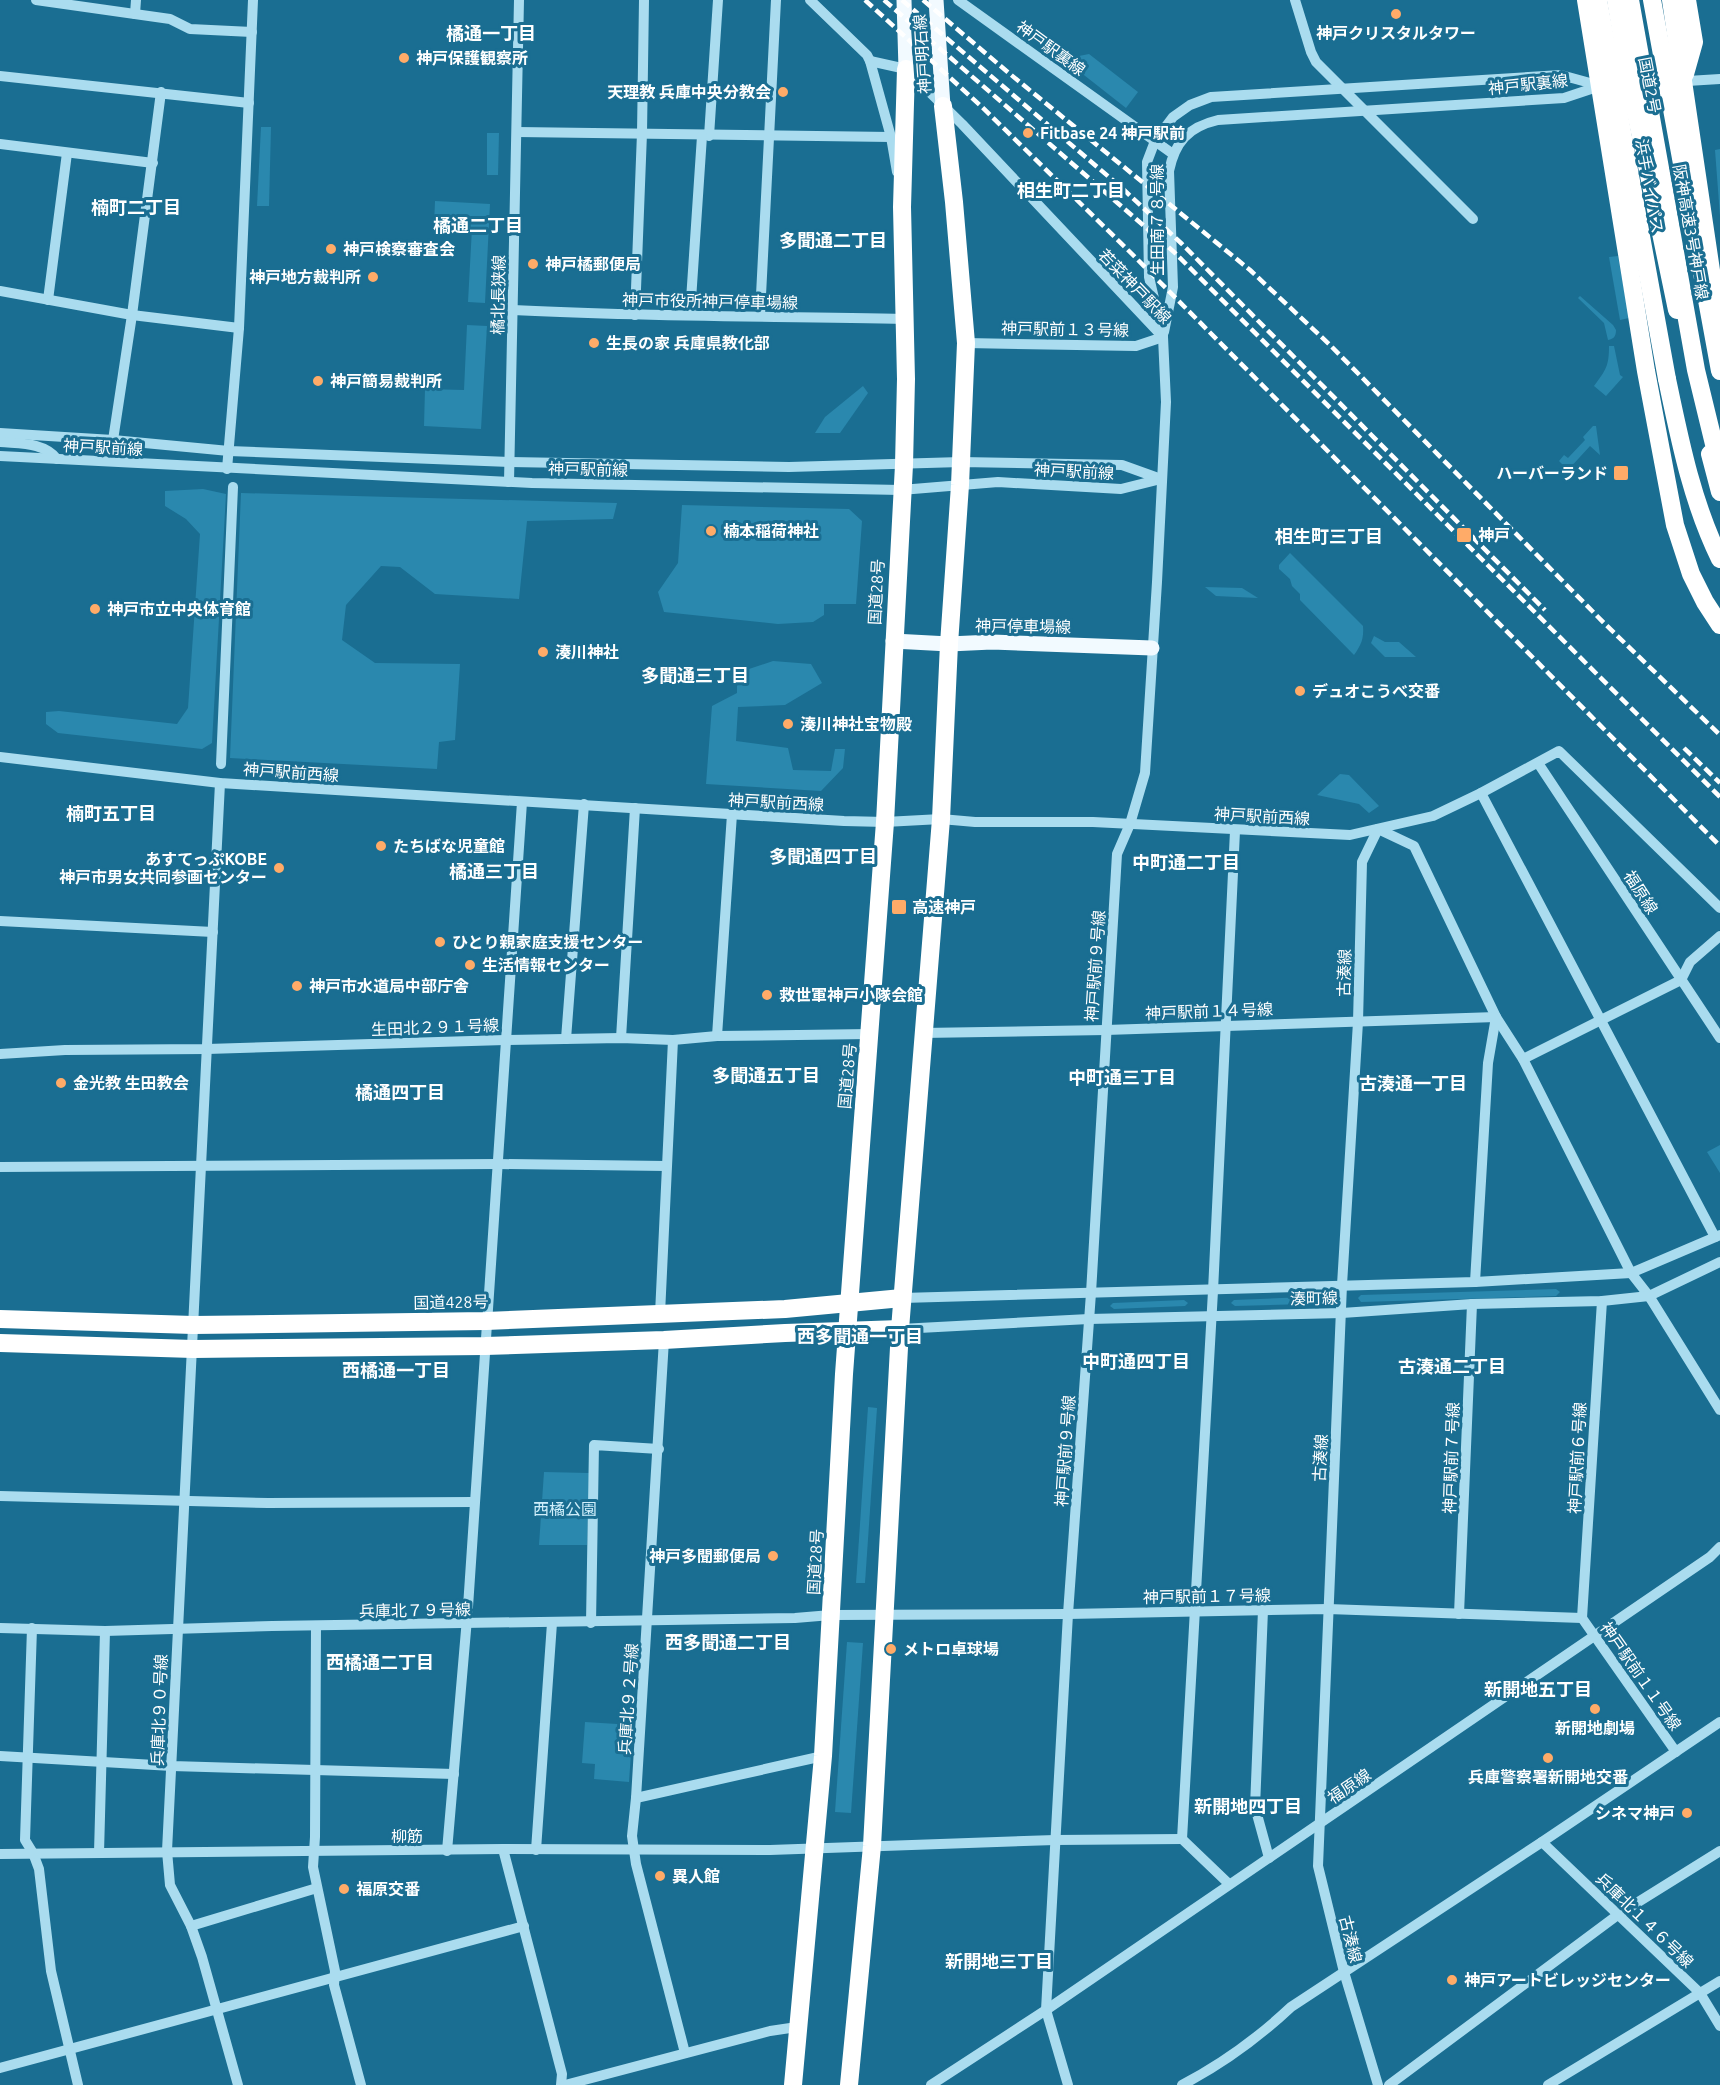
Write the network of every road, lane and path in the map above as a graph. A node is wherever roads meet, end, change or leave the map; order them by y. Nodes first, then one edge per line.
1 (36, 0) edge
2 (136, 0) edge
3 (253, 0) edge
4 (519, 0) edge
5 (644, 0) edge
6 (718, 0) edge
7 (776, 0) edge
8 (810, 0) edge
9 (904, 0) edge
10 (936, 0) edge
11 (958, 0) edge
12 (1294, 0) edge
13 (1586, 0) edge
14 (1598, 0) edge
15 (1616, 0) edge
16 (1630, 0) edge
17 (1652, 0) edge
18 (1671, 0) edge
19 (1687, 0) edge
20 (135, 14) junction
21 (252, 32) junction
22 (870, 61) junction
23 (906, 69) junction
24 (0, 75) edge
25 (1720, 79) edge
26 (1683, 81) junction
27 (1630, 84) junction
28 (1601, 86) junction
29 (1343, 88) junction
30 (161, 93) junction
31 (249, 103) junction
32 (943, 106) junction
33 (1366, 111) junction
34 (517, 132) junction
35 (642, 133) junction
36 (705, 136) junction
37 (769, 136) junction
38 (891, 137) junction
39 (1155, 141) junction
40 (0, 144) edge
41 (67, 153) junction
42 (1173, 154) junction
43 (153, 163) junction
44 (902, 207) junction
45 (1473, 219) dead end
46 (0, 291) edge
47 (48, 300) junction
48 (513, 310) junction
49 (1720, 314) edge
50 (132, 315) junction
51 (635, 315) junction
52 (690, 315) junction
53 (760, 315) junction
54 (906, 319) junction
55 (239, 328) junction
56 (1163, 338) junction
57 (966, 343) junction
58 (1720, 371) edge
59 (0, 433) edge
60 (113, 440) junction
61 (0, 442) edge
62 (229, 451) junction
63 (0, 456) edge
64 (57, 459) junction
65 (510, 462) junction
66 (961, 462) junction
67 (904, 465) junction
68 (227, 469) junction
69 (1720, 469) edge
70 (1161, 479) junction
71 (509, 482) junction
72 (960, 485) junction
73 (233, 487) dead end
74 (901, 490) junction
75 (1720, 492) edge
76 (1720, 559) edge
77 (1720, 625) edge
78 (893, 641) junction
79 (949, 644) junction
80 (1152, 648) junction
81 (0, 758) edge
82 (1538, 763) junction
83 (221, 764) dead end
84 (220, 783) junction
85 (1481, 793) junction
86 (522, 802) junction
87 (584, 804) junction
88 (635, 808) junction
89 (732, 814) junction
90 (941, 819) junction
91 (885, 822) junction
92 (1130, 824) junction
93 (1378, 829) junction
94 (1235, 831) junction
95 (1720, 908) edge
96 (0, 921) edge
97 (213, 932) junction
98 (1720, 936) edge
99 (1681, 980) junction
100 (1496, 1017) junction
101 (1601, 1020) junction
102 (1358, 1022) junction
103 (1225, 1024) junction
104 (1106, 1030) junction
105 (922, 1033) junction
106 (870, 1034) junction
107 (717, 1036) junction
108 (621, 1038) junction
109 (1720, 1038) edge
110 (566, 1039) junction
111 (505, 1040) junction
112 (673, 1040) junction
113 (207, 1049) junction
114 (0, 1053) edge
115 (1523, 1059) junction
116 (498, 1164) junction
117 (200, 1166) junction
118 (666, 1166) junction
119 (0, 1167) edge
120 (1717, 1236) edge
121 (1720, 1262) edge
122 (1631, 1273) junction
123 (1475, 1282) junction
124 (1342, 1285) junction
125 (1213, 1291) junction
126 (1091, 1293) junction
127 (1649, 1296) junction
128 (902, 1298) junction
129 (1602, 1300) junction
130 (850, 1304) junction
131 (1472, 1304) junction
132 (1342, 1313) junction
133 (660, 1314) junction
134 (1211, 1315) junction
135 (0, 1319) edge
136 (1089, 1319) junction
137 (486, 1321) junction
138 (193, 1325) junction
139 (900, 1329) junction
140 (848, 1332) junction
141 (664, 1340) junction
142 (0, 1343) edge
143 (485, 1346) junction
144 (193, 1349) junction
145 (1720, 1410) edge
146 (658, 1449) junction
147 (0, 1496) edge
148 (185, 1502) junction
149 (474, 1502) junction
150 (1720, 1547) edge
151 (1328, 1609) junction
152 (1263, 1610) junction
153 (1196, 1611) junction
154 (1068, 1614) junction
155 (1459, 1614) junction
156 (831, 1615) junction
157 (883, 1615) junction
158 (1582, 1618) junction
159 (647, 1621) junction
160 (552, 1623) junction
161 (591, 1623) junction
162 (466, 1624) junction
163 (316, 1627) junction
164 (0, 1628) edge
165 (32, 1628) junction
166 (178, 1629) junction
167 (105, 1631) junction
168 (1595, 1637) junction
169 (1720, 1722) edge
170 (1676, 1752) junction
171 (0, 1756) edge
172 (823, 1756) junction
173 (28, 1758) junction
174 (100, 1762) junction
175 (172, 1766) junction
176 (315, 1770) junction
177 (454, 1774) junction
178 (636, 1798) junction
179 (1318, 1824) junction
180 (1182, 1839) junction
181 (1055, 1840) junction
182 (1542, 1842) junction
183 (872, 1846) junction
184 (503, 1849) junction
185 (815, 1849) junction
186 (536, 1850) junction
187 (633, 1850) junction
188 (167, 1851) junction
189 (447, 1851) junction
190 (1720, 1851) edge
191 (314, 1852) junction
192 (33, 1853) junction
193 (99, 1853) junction
194 (0, 1854) edge
195 (1269, 1858) junction
196 (1229, 1884) junction
197 (317, 1888) junction
198 (1619, 1914) junction
199 (191, 1926) junction
200 (524, 1926) junction
201 (1344, 1972) junction
202 (334, 1979) junction
203 (1720, 1981) edge
204 (1700, 1993) junction
205 (218, 2010) junction
206 (1046, 2010) junction
207 (1720, 2026) edge
208 (797, 2028) junction
209 (68, 2048) junction
210 (685, 2053) junction
211 (0, 2068) edge
212 (78, 2085) edge
213 (238, 2085) edge
214 (361, 2085) edge
215 (563, 2085) edge
216 (793, 2085) edge
217 (849, 2085) edge
218 (931, 2085) edge
219 (1068, 2085) edge
220 (1182, 2085) edge
221 (1378, 2085) edge
222 (1389, 2085) edge
223 (1548, 2085) edge

1 - 20 street
2 - 20 street
3 - 21 street
4 - 34 street, 橘北長狭線
5 - 35 street
6 - 36 street
7 - 37 street
8 - 22 street
9 - 23 main road, 神戸明石線
10 - 32 main road, 神戸明石線
11 - 39 street, 神戸駅裏線
12 - 29 street
13 - 28 highway
14 - 76 highway, 浜手バイパス, bridge
15 - 27 highway, 国道2号
16 - 69 highway, 阪神高速3号神戸線, bridge
17 - 58 highway, 阪神高速3号神戸線, bridge
18 - 26 highway, 国道2号
19 - 26 highway
20 - 21 street
21 - 31 street
22 - 23 street
22 - 38 street
23 - 32 street, 若菜神戸駅線
23 - 44 highway, 国道28号
24 - 30 street
25 - 26 street
26 - 27 street
26 - 49 highway, 国道2号
27 - 28 street
27 - 75 highway, 国道2号
28 - 29 street, 神戸駅裏線
28 - 33 street, 神戸駅裏線
28 - 77 highway
29 - 33 street
29 - 39 street, 神戸駅裏線
30 - 31 street
30 - 43 street
31 - 55 street
32 - 56 street, 若菜神戸駅線
32 - 57 highway
33 - 42 street, 神戸駅裏線
33 - 45 street
34 - 35 street
34 - 48 street, 橘北長狭線
35 - 36 street
35 - 51 street
36 - 37 street
36 - 52 street
37 - 38 street
37 - 53 street
38 - 44 street
39 - 42 street, 神戸駅裏線
39 - 56 street, 生田南７８号線
40 - 41 street
41 - 43 street
41 - 47 street
42 - 56 street, 生田南７８号線
43 - 50 street
44 - 54 highway, 国道28号
46 - 47 street
47 - 50 street
48 - 51 street, 神戸市役所神戸停車場線
48 - 65 street, 橘北長狭線
50 - 55 street
50 - 60 street
51 - 52 street, 神戸市役所神戸停車場線
52 - 53 street, 神戸市役所神戸停車場線
53 - 54 street, 神戸市役所神戸停車場線
54 - 67 highway, 国道28号
55 - 62 street
56 - 57 street, 神戸駅前１３号線
56 - 70 street, 若菜神戸駅線
57 - 66 highway
59 - 60 street, 神戸駅前線
60 - 62 street, 神戸駅前線
61 - 64 street
62 - 65 street, 神戸駅前線
62 - 68 street
63 - 64 street, 神戸駅前線
64 - 68 street, 神戸駅前線
65 - 67 street, 神戸駅前線
65 - 71 street, 橘北長狭線
66 - 67 street, 神戸駅前線
66 - 70 street, 神戸駅前線
66 - 72 highway
67 - 74 highway, 国道28号
68 - 71 street, 神戸駅前線
70 - 72 street, 神戸駅前線
70 - 80 street, 若菜神戸駅線
71 - 74 street, 神戸駅前線
72 - 74 street, 神戸駅前線
72 - 79 highway
73 - 83 street
74 - 78 highway, 国道28号
78 - 79 main road, 神戸停車場線
78 - 91 highway, 国道28号
79 - 80 main road, 神戸停車場線
79 - 90 highway
80 - 92 street, 若菜神戸駅線
81 - 84 street, 神戸駅前西線
82 - 85 street, 神戸駅前西線
82 - 95 street, 神戸駅前西線
82 - 99 street, 福原線
84 - 86 street, 神戸駅前西線
84 - 97 street, 兵庫北９０号線
85 - 93 street, 神戸駅前西線
85 - 101 street
86 - 87 street, 神戸駅前西線
86 - 111 street
87 - 88 street, 神戸駅前西線
87 - 110 street
88 - 89 street, 神戸駅前西線
88 - 108 street
89 - 91 street, 神戸駅前西線
89 - 107 street
90 - 91 street, 神戸駅前西線
90 - 92 street, 神戸駅前西線
90 - 105 highway
91 - 106 highway, 国道28号
92 - 94 street, 神戸駅前西線
92 - 104 street, 神戸駅前９号線
93 - 94 street, 神戸駅前西線
93 - 100 street
93 - 102 street, 古湊線
94 - 103 street
96 - 97 street
97 - 113 street, 兵庫北９０号線
98 - 99 street
99 - 101 street
99 - 109 street, 福原線
100 - 102 street, 神戸駅前１４号線
100 - 115 street
100 - 123 street
101 - 115 street
101 - 120 street
102 - 103 street, 神戸駅前１４号線
102 - 124 street, 古湊線
103 - 104 street, 神戸駅前１４号線
103 - 125 street
104 - 105 street, 神戸駅前１４号線
104 - 126 street, 神戸駅前９号線
105 - 128 highway
106 - 107 street, 生田北２９１号線
106 - 130 highway, 国道28号
107 - 112 street, 生田北２９１号線
108 - 110 street, 生田北２９１号線
108 - 112 street, 生田北２９１号線
110 - 111 street, 生田北２９１号線
111 - 113 street, 生田北２９１号線
111 - 116 street
112 - 118 street
113 - 114 street, 生田北２９１号線
113 - 117 street, 兵庫北９０号線
115 - 122 street
116 - 117 street
116 - 118 street
116 - 137 street
117 - 119 street
117 - 138 street, 兵庫北９０号線
118 - 133 street
120 - 122 street, 湊町線
121 - 127 street, 湊町線
122 - 123 street, 湊町線
122 - 127 street
123 - 124 street, 湊町線
124 - 125 street, 湊町線
124 - 132 street, 古湊線
125 - 126 street, 湊町線
125 - 134 street
126 - 128 street, 湊町線
126 - 136 street, 神戸駅前９号線
127 - 129 street, 湊町線
127 - 145 street
128 - 130 highway, 国道428号
128 - 139 highway
129 - 131 street, 湊町線
129 - 158 street, 神戸駅前６号線
130 - 133 highway, 国道428号
130 - 140 highway, 国道28号
131 - 132 street, 湊町線
131 - 155 street, 神戸駅前７号線
132 - 134 street, 湊町線
132 - 151 street, 古湊線
133 - 137 highway, 国道428号
134 - 136 street, 湊町線
134 - 153 street
135 - 138 highway, 国道428号
136 - 139 street, 湊町線
136 - 154 street, 神戸駅前９号線
137 - 138 highway, 国道428号
137 - 143 street
138 - 144 street, 兵庫北９０号線
139 - 140 highway
139 - 157 highway
140 - 141 highway
140 - 156 highway, 国道28号
141 - 143 highway
141 - 146 street, 兵庫北９２号線
142 - 144 highway
143 - 144 highway
143 - 149 street
144 - 148 street, 兵庫北９０号線
146 - 159 street, 兵庫北９２号線
146 - 161 street
147 - 148 street
148 - 149 street
148 - 166 street, 兵庫北９０号線
149 - 162 street
150 - 168 street, 福原線
151 - 152 street, 神戸駅前１７号線
151 - 155 street, 神戸駅前１７号線
151 - 179 street, 古湊線
152 - 153 street, 神戸駅前１７号線
152 - 195 street
153 - 154 street, 神戸駅前１７号線
153 - 180 street
154 - 157 street, 神戸駅前１７号線
154 - 181 street, 神戸駅前９号線
155 - 158 street, 神戸駅前１７号線
156 - 157 street, 神戸駅前１７号線
156 - 159 street, 兵庫北７９号線
156 - 172 highway, 国道28号
157 - 183 highway
158 - 168 street, 神戸駅前１１号線
159 - 161 street, 兵庫北７９号線
159 - 178 street, 兵庫北９２号線
160 - 161 street, 兵庫北７９号線
160 - 162 street, 兵庫北７９号線
160 - 186 street
162 - 163 street, 兵庫北７９号線
162 - 177 street
163 - 166 street, 兵庫北７９号線
163 - 176 street
164 - 165 street, 兵庫北７９号線
165 - 167 street, 兵庫北７９号線
165 - 173 street
166 - 167 street, 兵庫北７９号線
166 - 175 street, 兵庫北９０号線
167 - 174 street
168 - 170 street, 神戸駅前１１号線
168 - 179 street, 福原線
169 - 170 street
170 - 182 street
171 - 173 street
172 - 178 street
172 - 185 highway, 国道28号
173 - 174 street
173 - 192 street
174 - 175 street
174 - 193 street
175 - 176 street
175 - 188 street, 兵庫北９０号線
176 - 177 street
176 - 191 street
177 - 189 street
178 - 187 street, 兵庫北９２号線
179 - 195 street, 福原線
179 - 201 street, 古湊線
180 - 181 street, 柳筋
180 - 196 street
181 - 183 street, 柳筋
181 - 206 street, 神戸駅前９号線
182 - 198 street, 兵庫北１４６号線
182 - 201 street
183 - 185 street, 柳筋
183 - 217 highway
184 - 186 street, 柳筋
184 - 189 street, 柳筋
184 - 200 street
185 - 187 street, 柳筋
185 - 208 highway, 国道28号
186 - 187 street, 柳筋
187 - 210 street, 兵庫北９２号線
188 - 191 street, 柳筋
188 - 193 street, 柳筋
188 - 199 street, 兵庫北９０号線
189 - 191 street, 柳筋
190 - 198 street
191 - 197 street
192 - 193 street, 柳筋
192 - 194 street, 柳筋
192 - 209 street
195 - 196 street, 福原線
196 - 206 street, 福原線
197 - 199 street
197 - 202 street
198 - 204 street, 兵庫北１４６号線
198 - 222 street
199 - 205 street, 兵庫北９０号線
200 - 202 street
200 - 215 street
201 - 220 street
201 - 221 street, 古湊線
202 - 205 street
202 - 214 street
203 - 204 street
204 - 207 street, 兵庫北１４６号線
204 - 223 street
205 - 209 street
205 - 213 street, 兵庫北９０号線
206 - 218 street, 福原線
206 - 219 street, 神戸駅前９号線
208 - 210 street
208 - 216 highway, 国道28号
209 - 211 street
209 - 212 street
210 - 215 street

